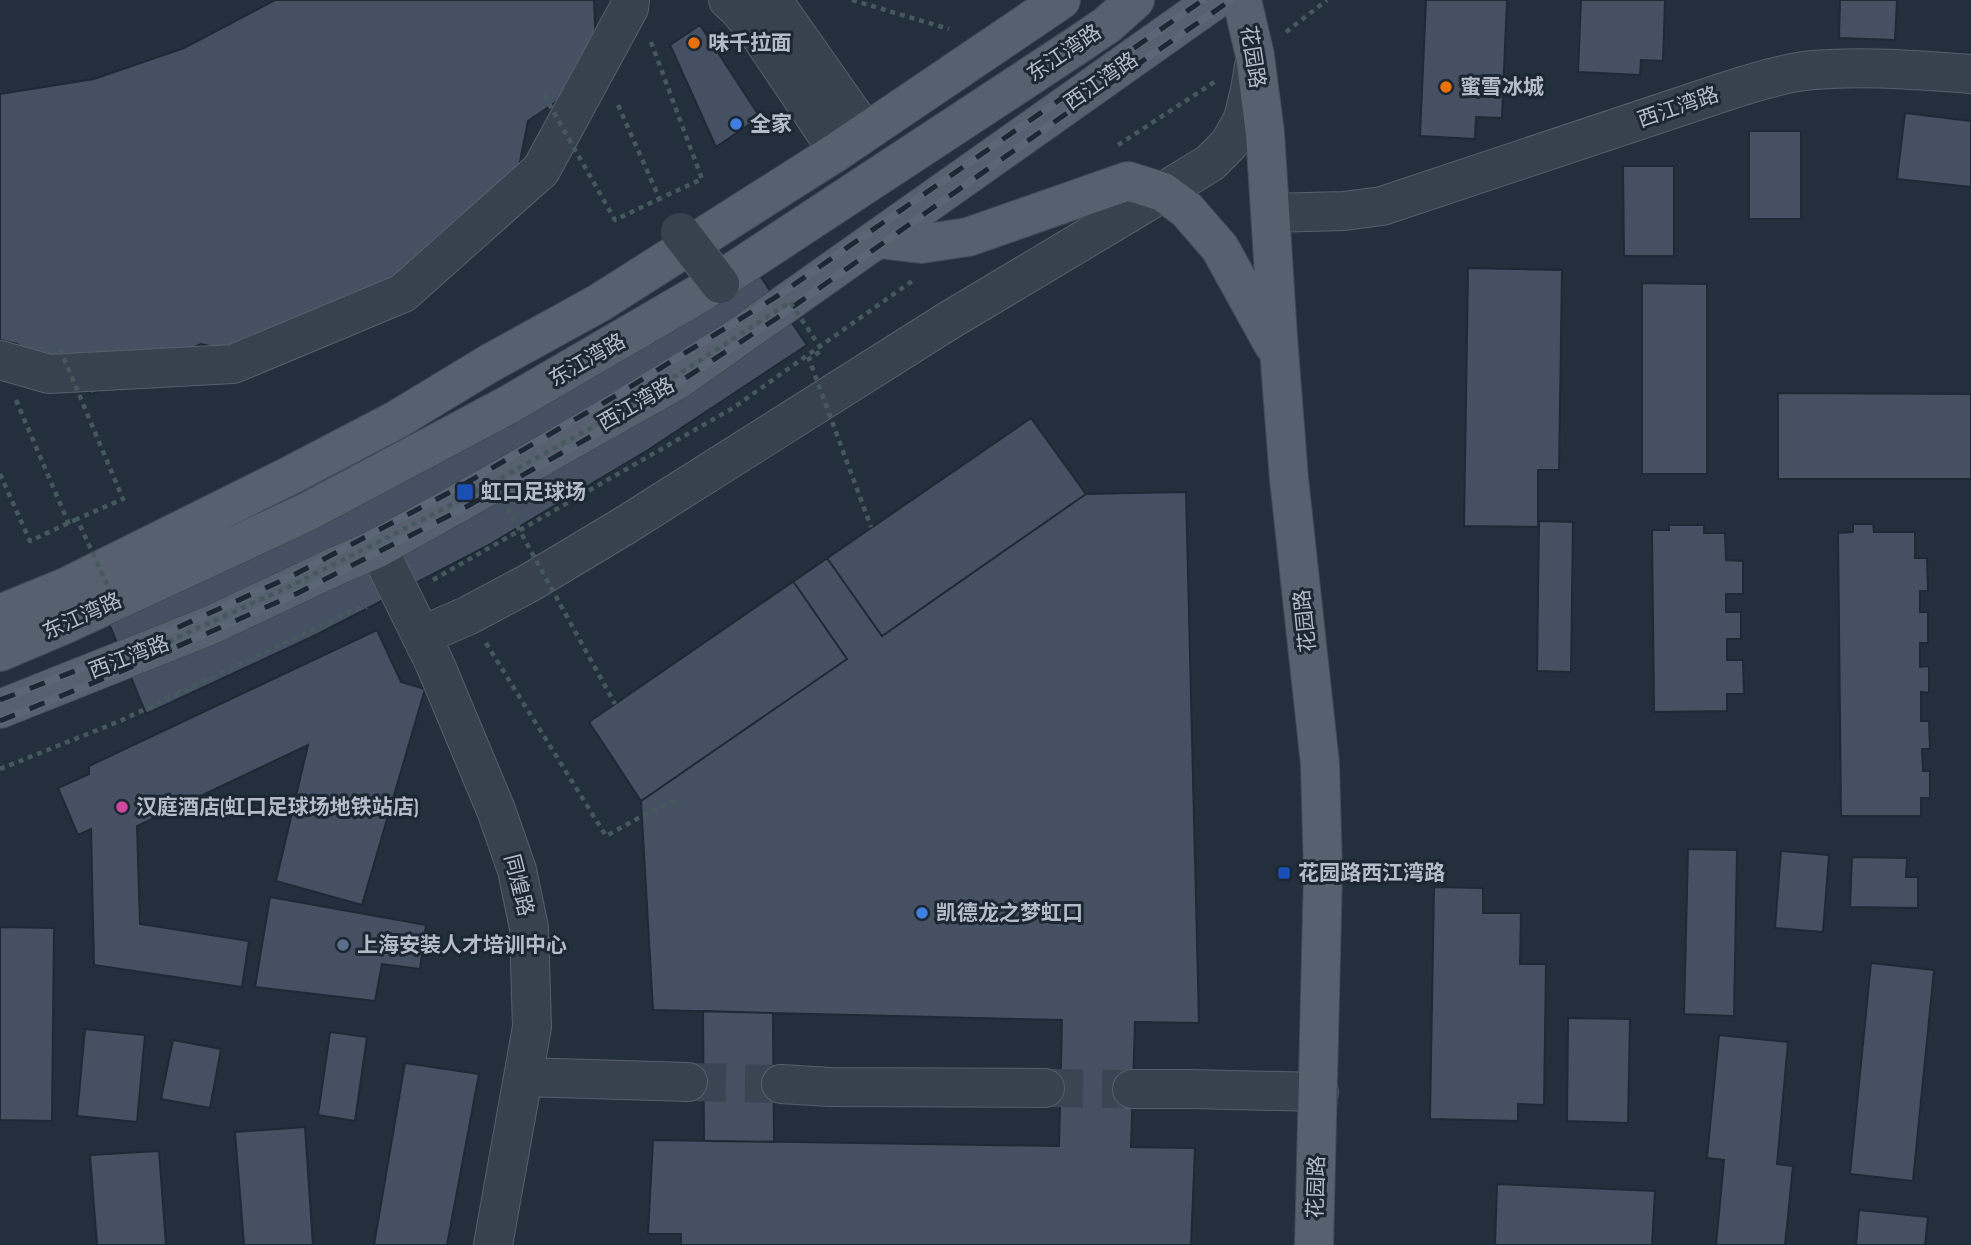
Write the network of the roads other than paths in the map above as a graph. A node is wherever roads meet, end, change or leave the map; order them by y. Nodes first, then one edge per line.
1 (629, 0) edge
2 (728, 0) edge
3 (770, 0) edge
4 (1061, 0) edge
5 (1135, 0) edge
6 (1215, 0) edge
7 (1242, 0) edge
8 (1255, 56) junction
9 (1971, 74) edge
10 (852, 142) junction
11 (1163, 192) junction
12 (1270, 214) junction
13 (671, 219) road end
14 (878, 239) junction
15 (720, 284) dead end
16 (1279, 355) junction
17 (7, 378) edge
18 (378, 548) junction
19 (0, 614) edge
20 (428, 650) junction
21 (0, 652) edge
22 (0, 709) edge
23 (523, 1077) junction
24 (688, 1083) tunnel mouth
25 (781, 1084) tunnel mouth
26 (1045, 1088) tunnel mouth
27 (1132, 1089) tunnel mouth
28 (1319, 1092) junction
29 (494, 1245) edge
30 (1314, 1245) edge

1 - 17 street
2 - 10 street
3 - 10 street
4 - 10 main road, 东江湾路
5 - 21 main road, 东江湾路
6 - 14 main road, 西江湾路
7 - 8 main road, 花园路
8 - 11 street
8 - 12 main road, 花园路
9 - 12 street, 西江湾路
10 - 19 main road, 东江湾路
11 - 14 main road
11 - 16 main road
11 - 20 street
12 - 16 main road, 花园路
13 - 15 street, bridge
14 - 18 main road, 西江湾路
16 - 28 main road, 花园路
18 - 20 street, 同煌路
18 - 22 main road, 西江湾路
20 - 23 street, 同煌路
23 - 24 street
23 - 29 street, 同煌路
25 - 26 street
27 - 28 street
28 - 30 main road, 花园路

